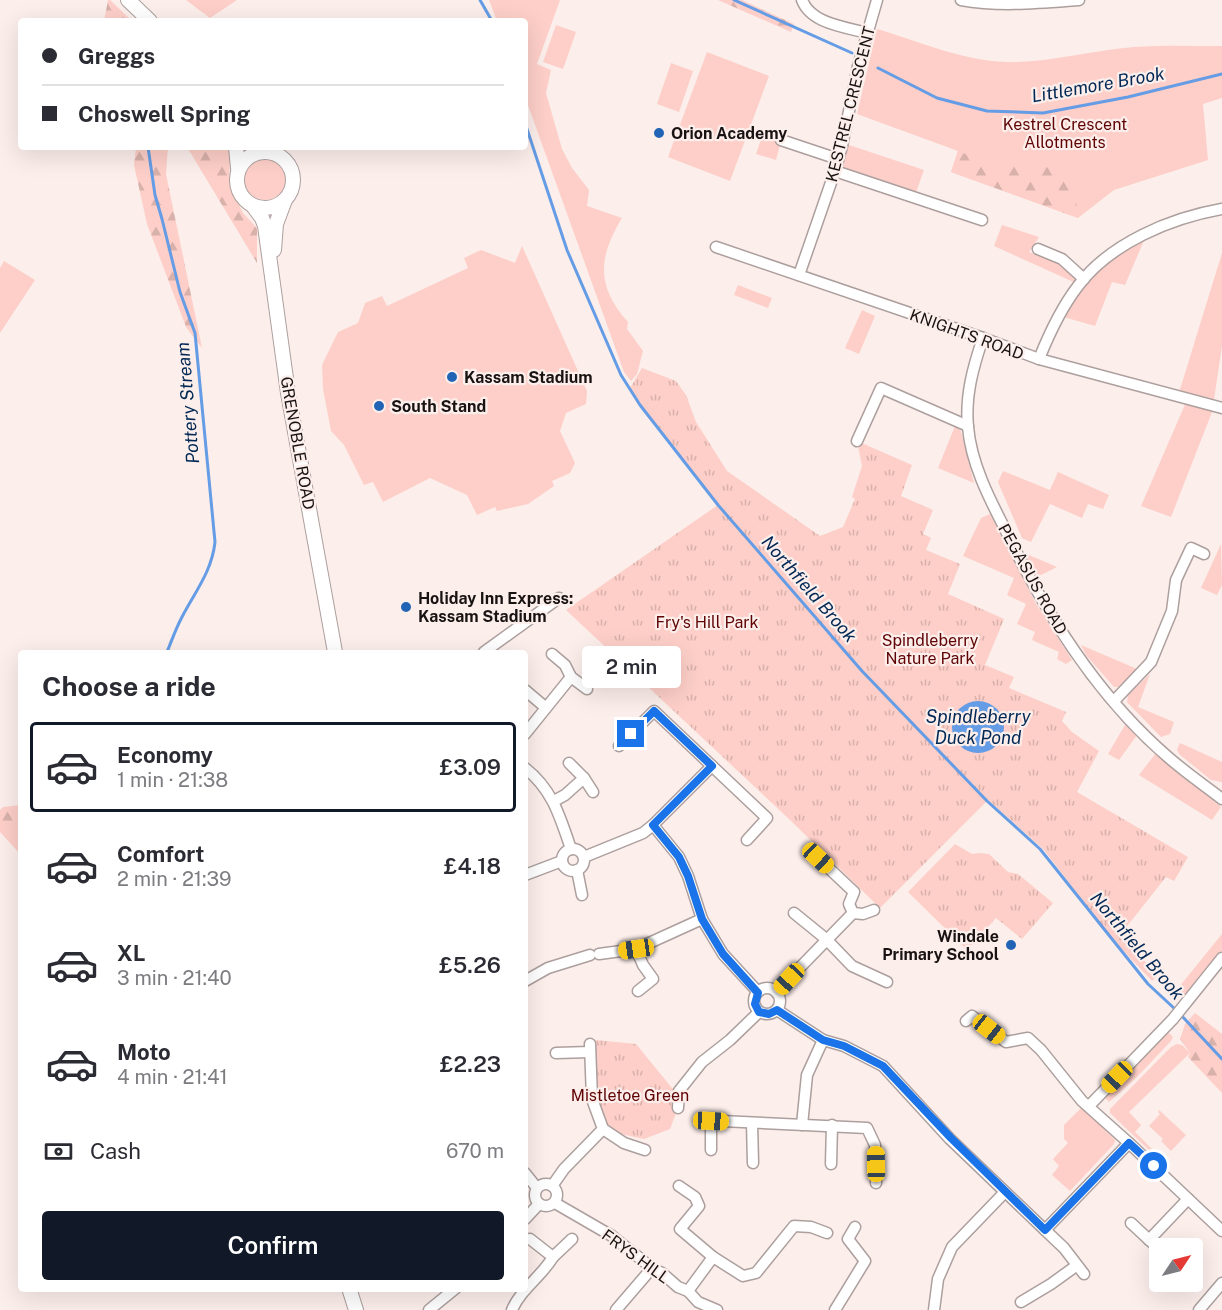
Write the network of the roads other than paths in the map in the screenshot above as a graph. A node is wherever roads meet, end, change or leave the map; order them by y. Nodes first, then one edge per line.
1 (128, 0) edge
2 (802, 0) edge
3 (878, 0) edge
4 (961, 0) edge
5 (1079, 0) edge
6 (1058, 1) edge
7 (147, 18) edge
8 (867, 33) junction
9 (781, 141) dead end
10 (236, 150) edge
11 (258, 150) edge
12 (262, 150) edge
13 (838, 159) junction
14 (238, 168) junction
15 (835, 171) junction
16 (285, 200) junction
17 (253, 206) junction
18 (1222, 209) edge
19 (982, 220) dead end
20 (716, 247) dead end
21 (1038, 249) dead end
22 (272, 272) junction
23 (799, 275) junction
24 (1084, 279) junction
25 (983, 338) junction
26 (1039, 359) junction
27 (1222, 408) edge
28 (968, 426) junction
29 (857, 441) dead end
30 (1204, 554) dead end
31 (560, 597) dead end
32 (327, 613) junction
33 (328, 650) edge
34 (335, 650) edge
35 (487, 650) edge
36 (552, 654) dead end
37 (571, 676) junction
38 (587, 689) dead end
39 (528, 693) edge
40 (1114, 701) junction
41 (545, 707) junction
42 (528, 730) edge
43 (619, 746) dead end
44 (569, 763) dead end
45 (712, 766) junction
46 (528, 770) edge
47 (584, 778) junction
48 (593, 792) dead end
49 (1222, 799) edge
50 (554, 801) junction
51 (653, 825) junction
52 (747, 840) dead end
53 (571, 849) junction
54 (584, 857) junction
55 (818, 858) dead end
56 (562, 861) junction
57 (577, 870) junction
58 (528, 874) edge
59 (582, 895) dead end
60 (874, 910) dead end
61 (794, 913) dead end
62 (853, 913) junction
63 (702, 919) junction
64 (826, 939) junction
65 (636, 949) junction
66 (1222, 958) edge
67 (528, 979) edge
68 (887, 982) dead end
69 (638, 991) dead end
70 (776, 992) junction
71 (758, 993) junction
72 (777, 1010) junction
73 (759, 1012) junction
74 (966, 1021) dead end
75 (823, 1040) junction
76 (556, 1053) dead end
77 (1089, 1106) junction
78 (678, 1108) dead end
79 (752, 1123) junction
80 (802, 1125) junction
81 (832, 1125) junction
82 (603, 1129) junction
83 (1129, 1143) junction
84 (645, 1150) dead end
85 (711, 1150) dead end
86 (753, 1163) dead end
87 (831, 1164) dead end
88 (528, 1177) edge
89 (876, 1183) dead end
90 (552, 1186) junction
91 (680, 1186) dead end
92 (537, 1188) junction
93 (1005, 1192) junction
94 (1188, 1199) junction
95 (555, 1203) junction
96 (539, 1204) junction
97 (528, 1216) edge
98 (1131, 1223) dead end
99 (855, 1227) dead end
100 (1045, 1230) junction
101 (1222, 1231) edge
102 (827, 1233) dead end
103 (1151, 1238) edge
104 (530, 1239) dead end
105 (572, 1239) dead end
106 (1149, 1240) edge
107 (553, 1257) junction
108 (712, 1257) junction
109 (652, 1268) junction
110 (1222, 1283) edge
111 (528, 1288) edge
112 (688, 1291) junction
113 (347, 1292) edge
114 (349, 1292) edge
115 (450, 1292) edge
116 (524, 1292) edge
117 (1021, 1302) dead end
118 (345, 1310) edge
119 (356, 1310) edge
120 (429, 1310) edge
121 (512, 1310) edge
122 (616, 1310) edge
123 (717, 1310) edge
124 (835, 1310) edge
125 (934, 1310) edge
126 (1199, 1310) edge

1 - 7 street
2 - 8 street
3 - 8 street, KESTREL CRESCENT
4 - 6 street
5 - 6 street
8 - 13 street, KESTREL CRESCENT
9 - 13 street
10 - 14 street
11 - 14 street
12 - 16 street
13 - 15 street, KESTREL CRESCENT
14 - 17 street
15 - 19 street
15 - 23 street, KESTREL CRESCENT
16 - 17 street
16 - 22 street, GRENOBLE ROAD
17 - 22 street, GRENOBLE ROAD
18 - 24 street
20 - 23 street, KNIGHTS ROAD
21 - 24 street
22 - 32 street, GRENOBLE ROAD
23 - 25 street, KNIGHTS ROAD
24 - 26 street
25 - 26 street, KNIGHTS ROAD
25 - 28 street, PEGASUS ROAD
26 - 27 street, KNIGHTS ROAD
28 - 29 street
28 - 40 street, PEGASUS ROAD
30 - 40 street
31 - 35 street
32 - 33 street, GRENOBLE ROAD
32 - 34 street, GRENOBLE ROAD
36 - 37 street
37 - 38 street
37 - 41 street
39 - 41 street
40 - 49 street, PEGASUS ROAD
41 - 42 street
43 - 45 street
44 - 47 street
45 - 51 street
45 - 52 street
46 - 50 street
47 - 48 street
47 - 50 street
50 - 53 street
51 - 54 street
51 - 63 street
53 - 54 street
53 - 56 street
54 - 57 street
55 - 62 street
56 - 57 street
56 - 58 street
57 - 59 street
60 - 62 street
61 - 64 street
62 - 64 street
63 - 65 street
63 - 71 street
64 - 68 street
64 - 70 street
65 - 67 street
65 - 69 street
66 - 77 street
70 - 71 street
70 - 72 street
71 - 73 street
72 - 73 street
72 - 75 street
73 - 78 street
74 - 77 street
75 - 80 street
75 - 93 street
76 - 82 street
77 - 83 street
79 - 80 street
79 - 85 street
79 - 86 street
80 - 81 street
81 - 87 street
81 - 89 street
82 - 84 street
82 - 90 street
83 - 94 street
83 - 100 street
88 - 92 street
90 - 92 street
90 - 95 street
91 - 108 street
92 - 96 street
93 - 100 street
93 - 125 street
94 - 101 street
94 - 103 street
95 - 96 street
95 - 109 street, FRYS HILL
96 - 97 street
98 - 106 street
99 - 124 street
100 - 117 street
102 - 108 street
104 - 107 street
105 - 107 street
107 - 111 street
108 - 112 street
109 - 112 street, FRYS HILL
109 - 122 street
110 - 126 street
112 - 123 street, FRYS HILL
113 - 118 street
114 - 119 street
115 - 120 street
116 - 121 street

